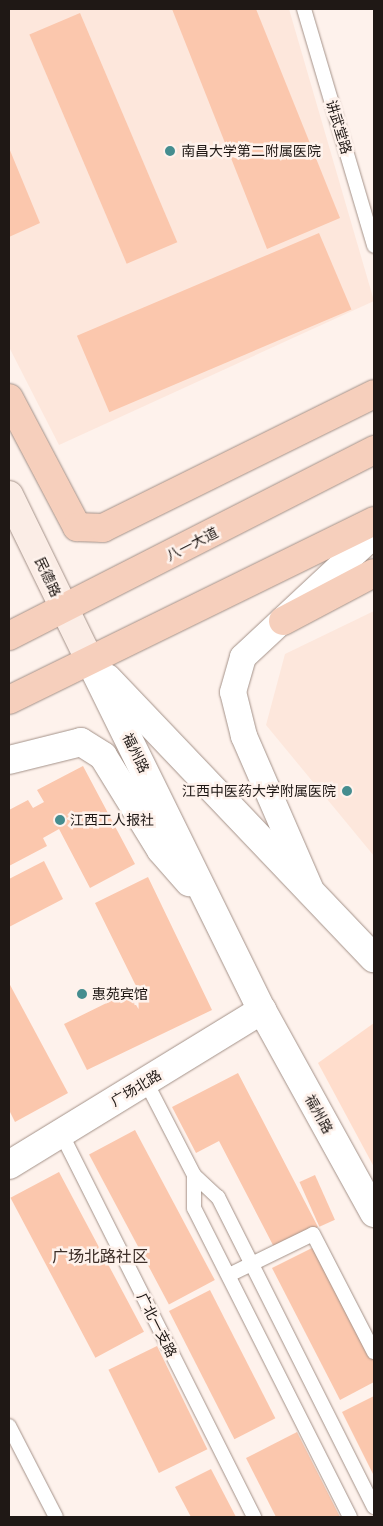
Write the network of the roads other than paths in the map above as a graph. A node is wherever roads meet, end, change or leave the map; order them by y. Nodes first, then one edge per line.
1 (304, 9) edge
2 (374, 246) edge
3 (374, 394) edge
4 (9, 398) edge
5 (374, 450) edge
6 (9, 495) edge
7 (374, 521) edge
8 (374, 535) edge
9 (374, 573) edge
10 (63, 610) junction
11 (283, 621) junction
12 (9, 636) edge
13 (89, 659) junction
14 (9, 700) edge
15 (9, 760) edge
16 (312, 893) junction
17 (214, 912) junction
18 (374, 958) edge
19 (262, 1010) junction
20 (146, 1082) junction
21 (61, 1133) junction
22 (9, 1165) edge
23 (194, 1175) junction
24 (374, 1213) edge
25 (252, 1264) junction
26 (229, 1276) junction
27 (374, 1352) edge
28 (9, 1426) edge
29 (374, 1507) edge
30 (56, 1517) edge
31 (254, 1517) edge
32 (350, 1517) edge

1 - 2 lane, 讲武堂路
3 - 4 highway
5 - 10 highway, 八一大道
6 - 10 main road, 民德路
7 - 13 highway
8 - 11 street
9 - 11 highway
10 - 12 highway, 八一大道
10 - 13 main road, 民德路
11 - 16 street
13 - 14 highway
13 - 16 street, 福州路
13 - 17 street, 福州路
15 - 17 street
16 - 18 street, 福州路
17 - 19 street, 福州路
19 - 20 street, 广场北路
19 - 24 street, 福州路
20 - 21 street, 广场北路
20 - 23 lane
21 - 22 street, 广场北路
21 - 31 lane, 广北一支路
23 - 25 lane
23 - 26 lane
25 - 26 lane
25 - 27 lane
25 - 29 lane
26 - 32 lane
28 - 30 lane

